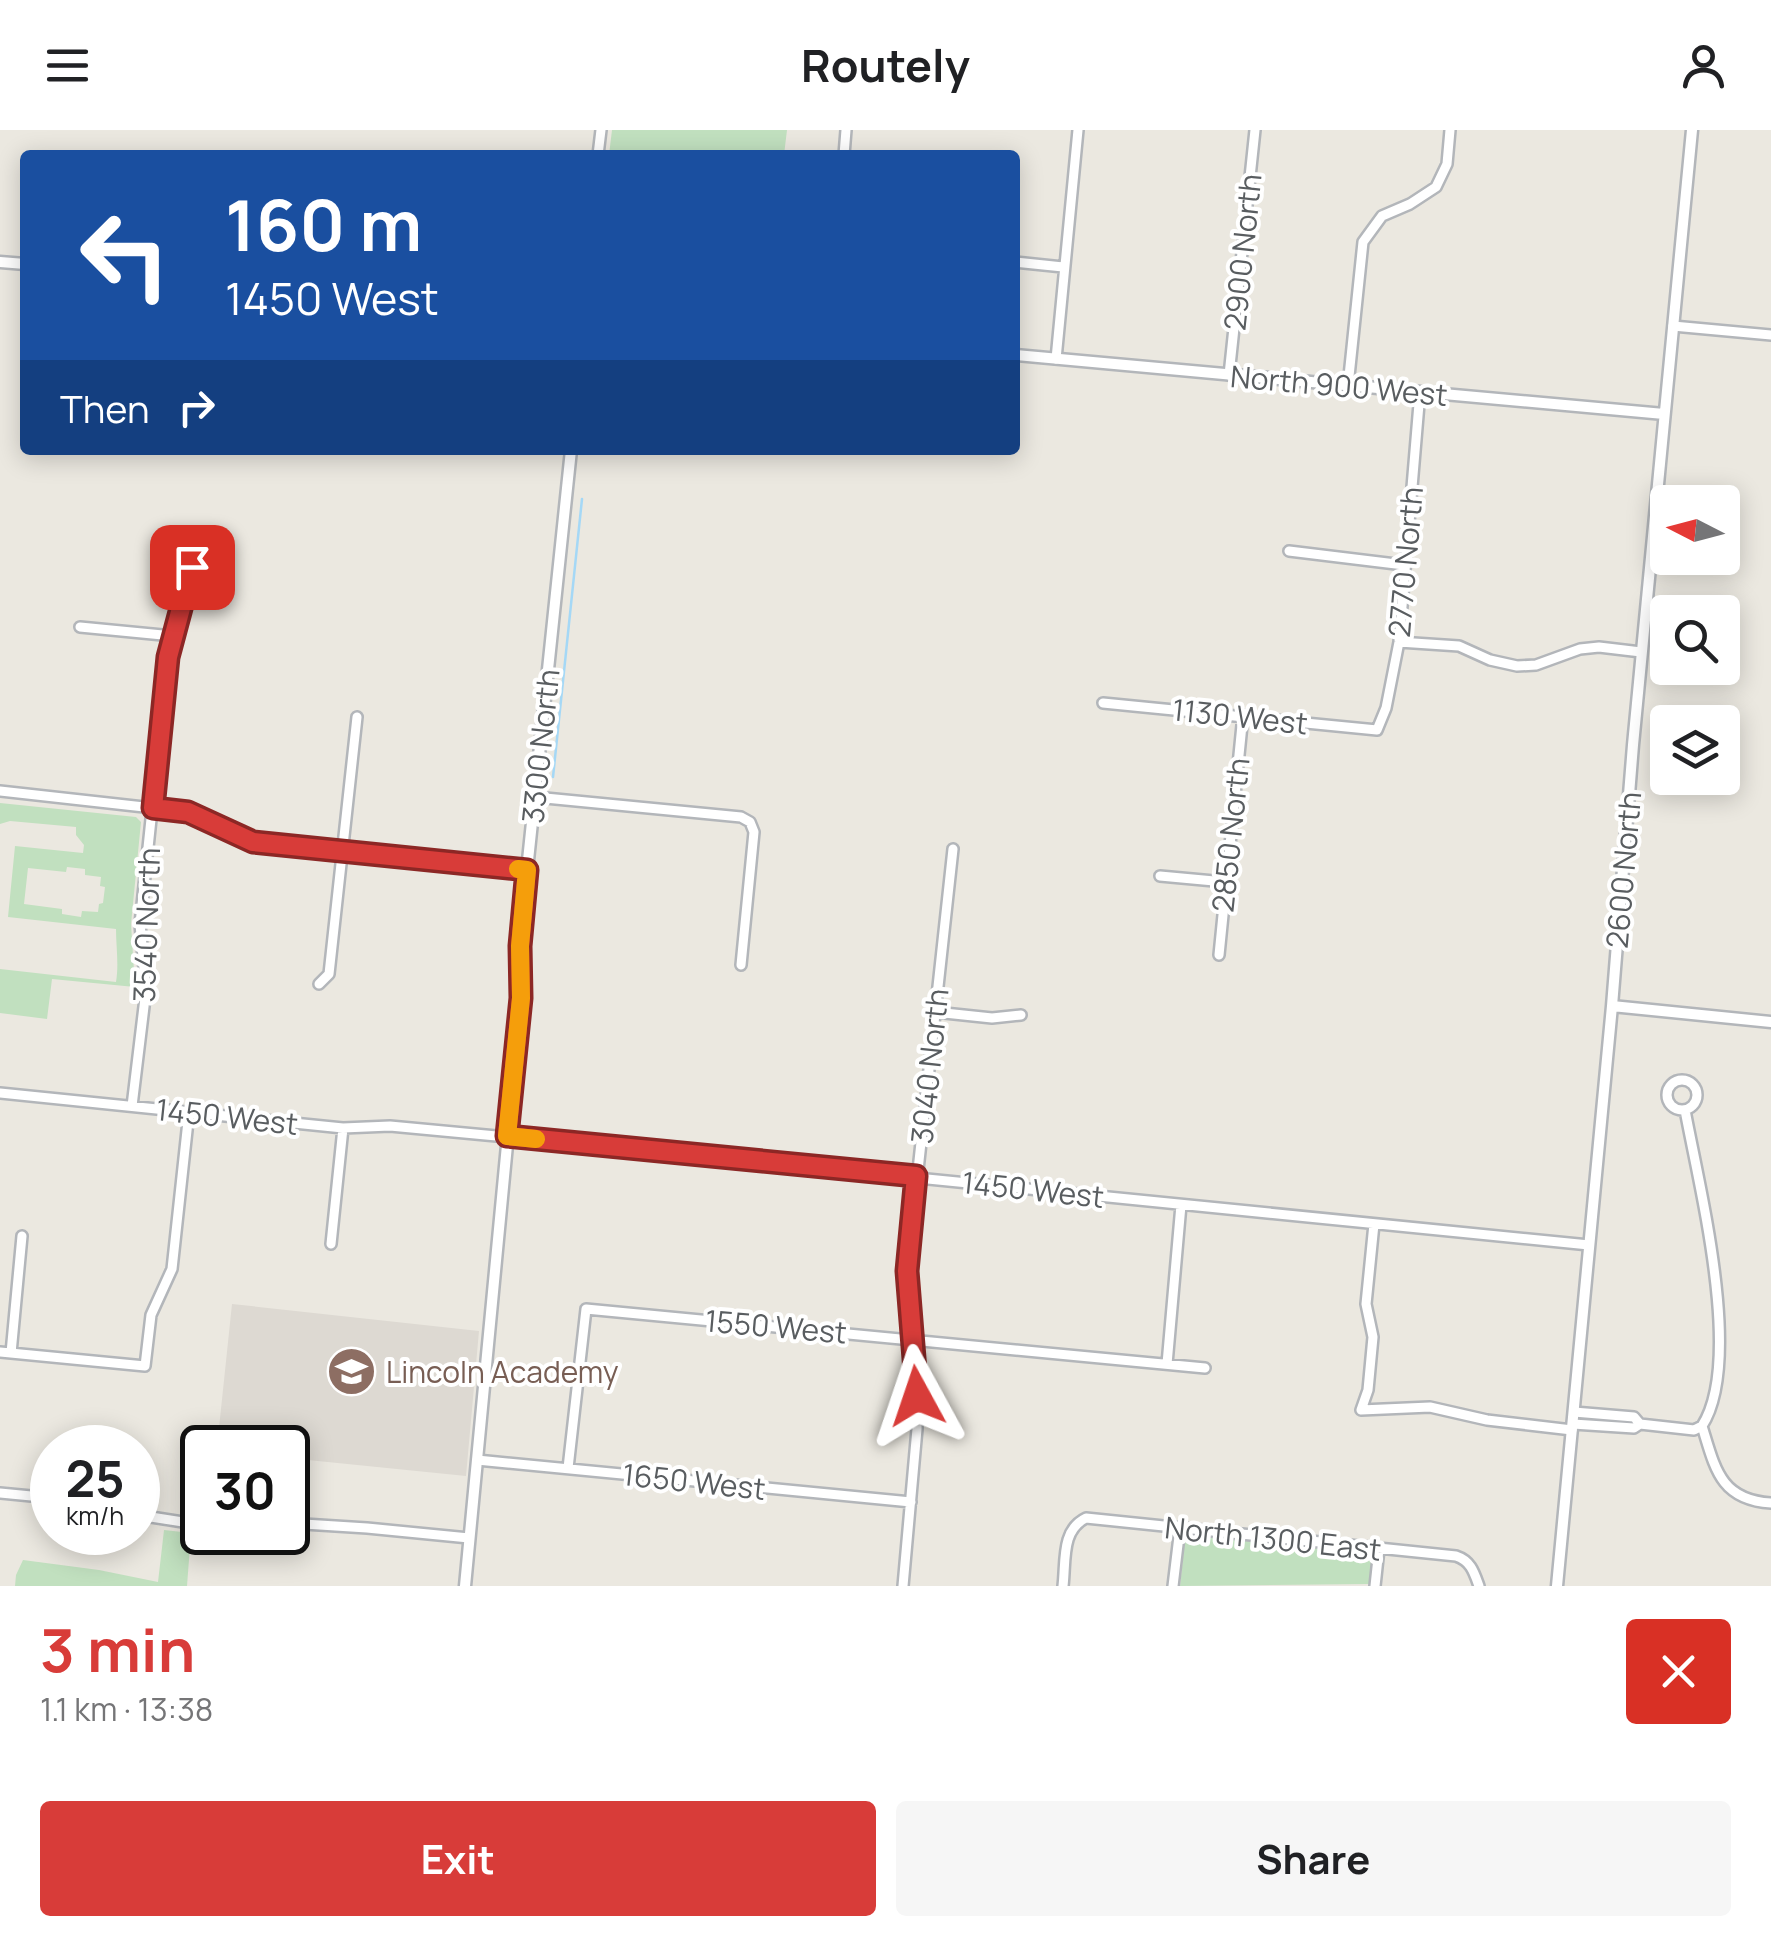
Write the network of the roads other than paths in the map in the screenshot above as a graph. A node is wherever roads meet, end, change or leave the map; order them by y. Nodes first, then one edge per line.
1 (1078, 130) edge
2 (1256, 130) edge
3 (1450, 130) edge
4 (1692, 130) edge
5 (1020, 263) edge
6 (1064, 267) junction
7 (1673, 326) junction
8 (1771, 336) edge
9 (1020, 355) edge
10 (1056, 359) junction
11 (1230, 375) junction
12 (1348, 386) junction
13 (1420, 392) junction
14 (1664, 414) junction
15 (570, 455) edge
16 (1288, 551) dead end
17 (1404, 565) junction
18 (192, 567) dead end
19 (80, 627) dead end
20 (174, 636) junction
21 (1399, 642) junction
22 (1641, 652) junction
23 (1103, 703) dead end
24 (1242, 715) junction
25 (357, 717) dead end
26 (1377, 730) joint
27 (0, 792) edge
28 (535, 797) junction
29 (153, 808) junction
30 (953, 849) dead end
31 (341, 852) junction
32 (527, 870) junction
33 (1160, 876) dead end
34 (1225, 882) junction
35 (1218, 955) dead end
36 (740, 965) dead end
37 (319, 984) dead end
38 (1612, 1006) junction
39 (935, 1012) junction
40 (1021, 1016) dead end
41 (1771, 1022) edge
42 (0, 1093) edge
43 (132, 1106) junction
44 (1685, 1110) dead end
45 (189, 1112) junction
46 (344, 1128) junction
47 (507, 1136) junction
48 (916, 1176) junction
49 (1181, 1205) junction
50 (1374, 1224) junction
51 (22, 1236) dead end
52 (331, 1244) dead end
53 (1588, 1245) junction
54 (912, 1339) junction
55 (6, 1352) edge
56 (1167, 1364) junction
57 (1205, 1368) dead end
58 (1573, 1422) junction
59 (1702, 1426) junction
60 (477, 1460) junction
61 (568, 1468) junction
62 (0, 1493) edge
63 (30, 1496) edge
64 (911, 1502) junction
65 (1771, 1503) edge
66 (310, 1524) edge
67 (1180, 1528) junction
68 (469, 1538) junction
69 (1379, 1549) junction
70 (903, 1584) edge
71 (465, 1586) edge
72 (1063, 1586) edge
73 (1172, 1586) edge
74 (1375, 1586) edge
75 (1479, 1586) edge
76 (1556, 1586) edge

1 - 6 street
2 - 11 street, 2900 North
3 - 12 street
4 - 7 street, 2600 North
5 - 6 street
6 - 10 street
7 - 8 street
7 - 14 street, 2600 North
9 - 10 street, North 900 West
10 - 11 street, North 900 West
11 - 12 street, North 900 West
12 - 13 street, North 900 West
13 - 14 street, North 900 West
13 - 17 street, 2770 North
14 - 22 street, 2600 North
15 - 28 street, 3300 North
16 - 17 street
17 - 21 street, 2770 North
18 - 20 street, 3540 North
19 - 20 street
20 - 29 street, 3540 North
21 - 22 street
21 - 26 street, 2770 North
22 - 38 street, 2600 North
23 - 24 street, 1130 West
24 - 26 street, 1130 West
24 - 34 street, 2850 North
25 - 31 street
27 - 29 street
28 - 32 street, 3300 North
28 - 36 street
29 - 31 street
29 - 43 street, 3540 North
30 - 39 street, 3040 North
31 - 32 street
31 - 37 street
32 - 47 street, 3300 North
33 - 34 street
34 - 35 street, 2850 North
38 - 41 street
38 - 53 street, 2600 North
39 - 40 street
39 - 48 street, 3040 North
42 - 43 street, 1450 West
43 - 45 street, 1450 West
44 - 59 street
45 - 46 street, 1450 West
45 - 55 street
46 - 47 street, 1450 West
46 - 52 street
47 - 48 street, 1450 West
47 - 60 street, 3300 North
48 - 49 street, 1450 West
48 - 54 street, 3040 North
49 - 50 street, 1450 West
49 - 56 street
50 - 53 street, 1450 West
50 - 58 street
51 - 55 street
53 - 58 street, 2600 North
54 - 56 street, 1550 West
54 - 61 street, 1550 West
54 - 64 street, 3040 North
56 - 57 street, 1550 West
58 - 59 street
58 - 76 street, 2600 North
59 - 65 street
60 - 61 street, 1650 West
60 - 68 street, 3300 North
61 - 64 street, 1650 West
62 - 63 street
64 - 70 street, 3040 North
66 - 68 street
67 - 69 street, North 1300 East
67 - 72 street, North 1300 East
67 - 73 street
68 - 71 street, 3300 North
69 - 74 street
69 - 75 street, North 1300 East

